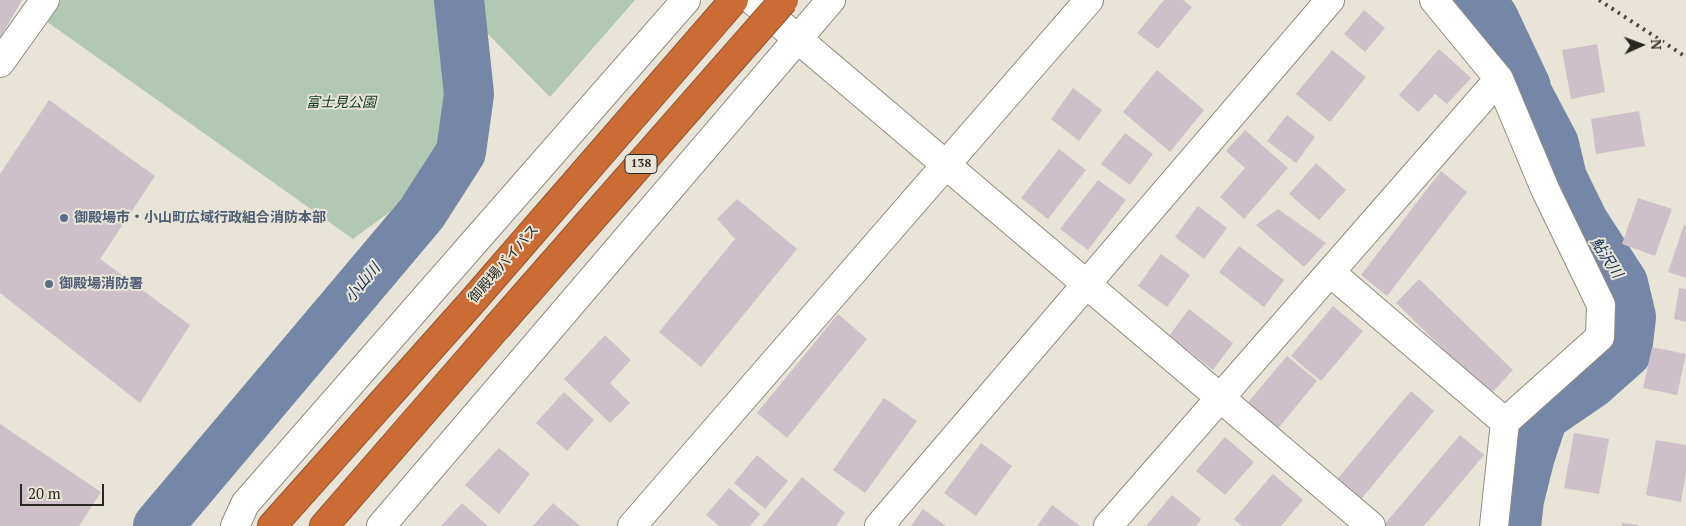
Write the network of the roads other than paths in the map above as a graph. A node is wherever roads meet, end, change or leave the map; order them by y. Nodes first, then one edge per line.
1 (45, 0) edge
2 (686, 0) edge
3 (734, 0) edge
4 (752, 0) edge
5 (784, 0) edge
6 (832, 0) edge
7 (1089, 0) edge
8 (1330, 0) edge
9 (1434, 0) edge
10 (798, 39) junction
11 (0, 63) edge
12 (1499, 79) junction
13 (946, 165) junction
14 (1330, 272) junction
15 (1087, 284) junction
16 (1220, 398) junction
17 (1505, 422) junction
18 (235, 526) edge
19 (272, 526) edge
20 (324, 526) edge
21 (381, 526) edge
22 (632, 526) edge
23 (879, 526) edge
24 (1108, 526) edge
25 (1371, 526) edge
26 (1494, 526) edge

1 - 11 street
2 - 18 street
3 - 19 highway, 御殿場バイパス / 138
4 - 10 street
5 - 20 highway, 138, bridge
6 - 10 street
7 - 13 street
8 - 15 street
9 - 12 street
10 - 13 street
10 - 21 street
12 - 14 street
12 - 17 street
13 - 15 street
13 - 22 street
14 - 16 street
14 - 17 street
15 - 16 street
15 - 23 street
16 - 24 street
16 - 25 street
17 - 26 street

